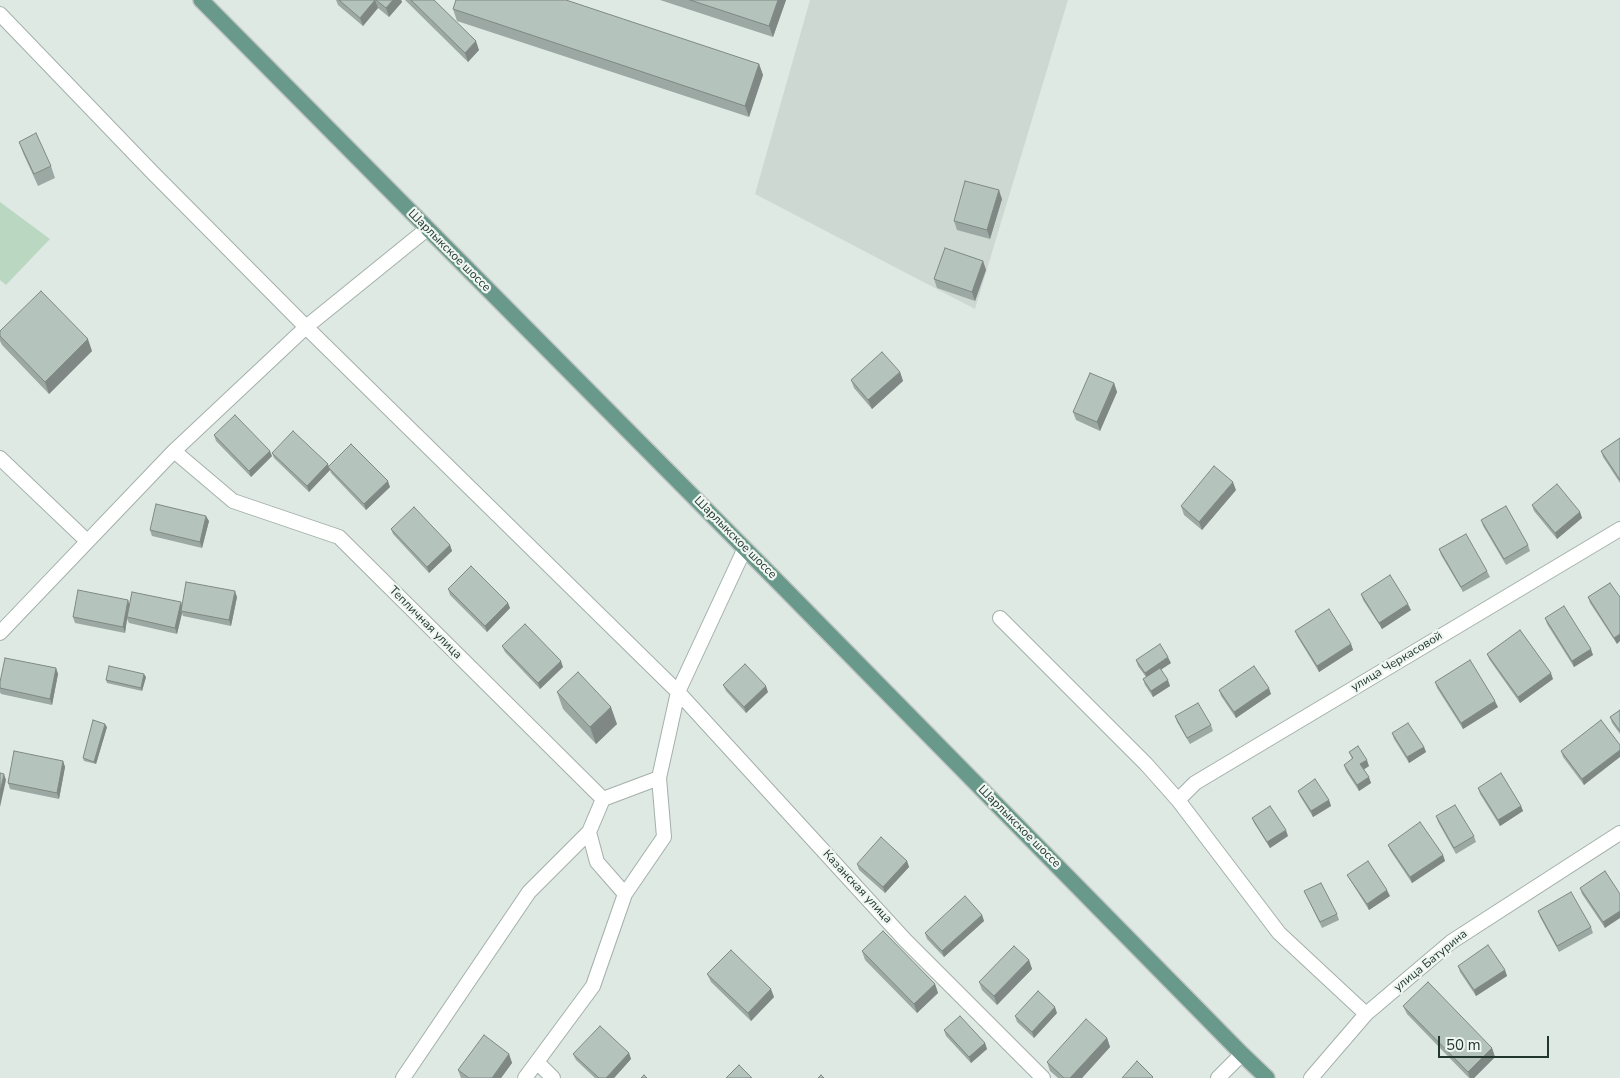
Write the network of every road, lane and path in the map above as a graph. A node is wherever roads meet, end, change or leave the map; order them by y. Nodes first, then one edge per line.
1 (201, 0) edge
2 (0, 14) edge
3 (428, 229) junction
4 (306, 327) junction
5 (174, 451) junction
6 (0, 458) edge
7 (1620, 529) edge
8 (87, 541) junction
9 (745, 548) junction
10 (1000, 618) dead end
11 (0, 633) edge
12 (678, 692) junction
13 (659, 778) junction
14 (604, 800) junction
15 (1178, 800) junction
16 (589, 832) junction
17 (1620, 833) edge
18 (625, 894) junction
19 (1366, 1014) junction
20 (1242, 1054) junction
21 (537, 1062) junction
22 (403, 1078) edge
23 (525, 1078) edge
24 (553, 1078) edge
25 (1043, 1078) edge
26 (1218, 1078) edge
27 (1267, 1078) edge
28 (1311, 1078) edge

1 - 3 main road, Шарлыкское шоссе
2 - 4 street, Казанская улица
3 - 4 street
3 - 9 main road, Шарлыкское шоссе
4 - 5 street
4 - 12 street, Казанская улица
5 - 8 street
5 - 14 street, Тепличная улица
6 - 8 street
7 - 15 street, улица Черкасовой
8 - 11 street
9 - 12 street
9 - 20 main road, Шарлыкское шоссе
10 - 15 street
12 - 13 street
12 - 25 street, Казанская улица
13 - 14 street
13 - 18 street
14 - 16 street
15 - 19 street
16 - 18 street
16 - 22 street
17 - 19 street, улица Батурина
18 - 21 street
19 - 28 street, улица Батурина
20 - 26 street
20 - 27 main road, Шарлыкское шоссе
21 - 23 street
21 - 24 street

